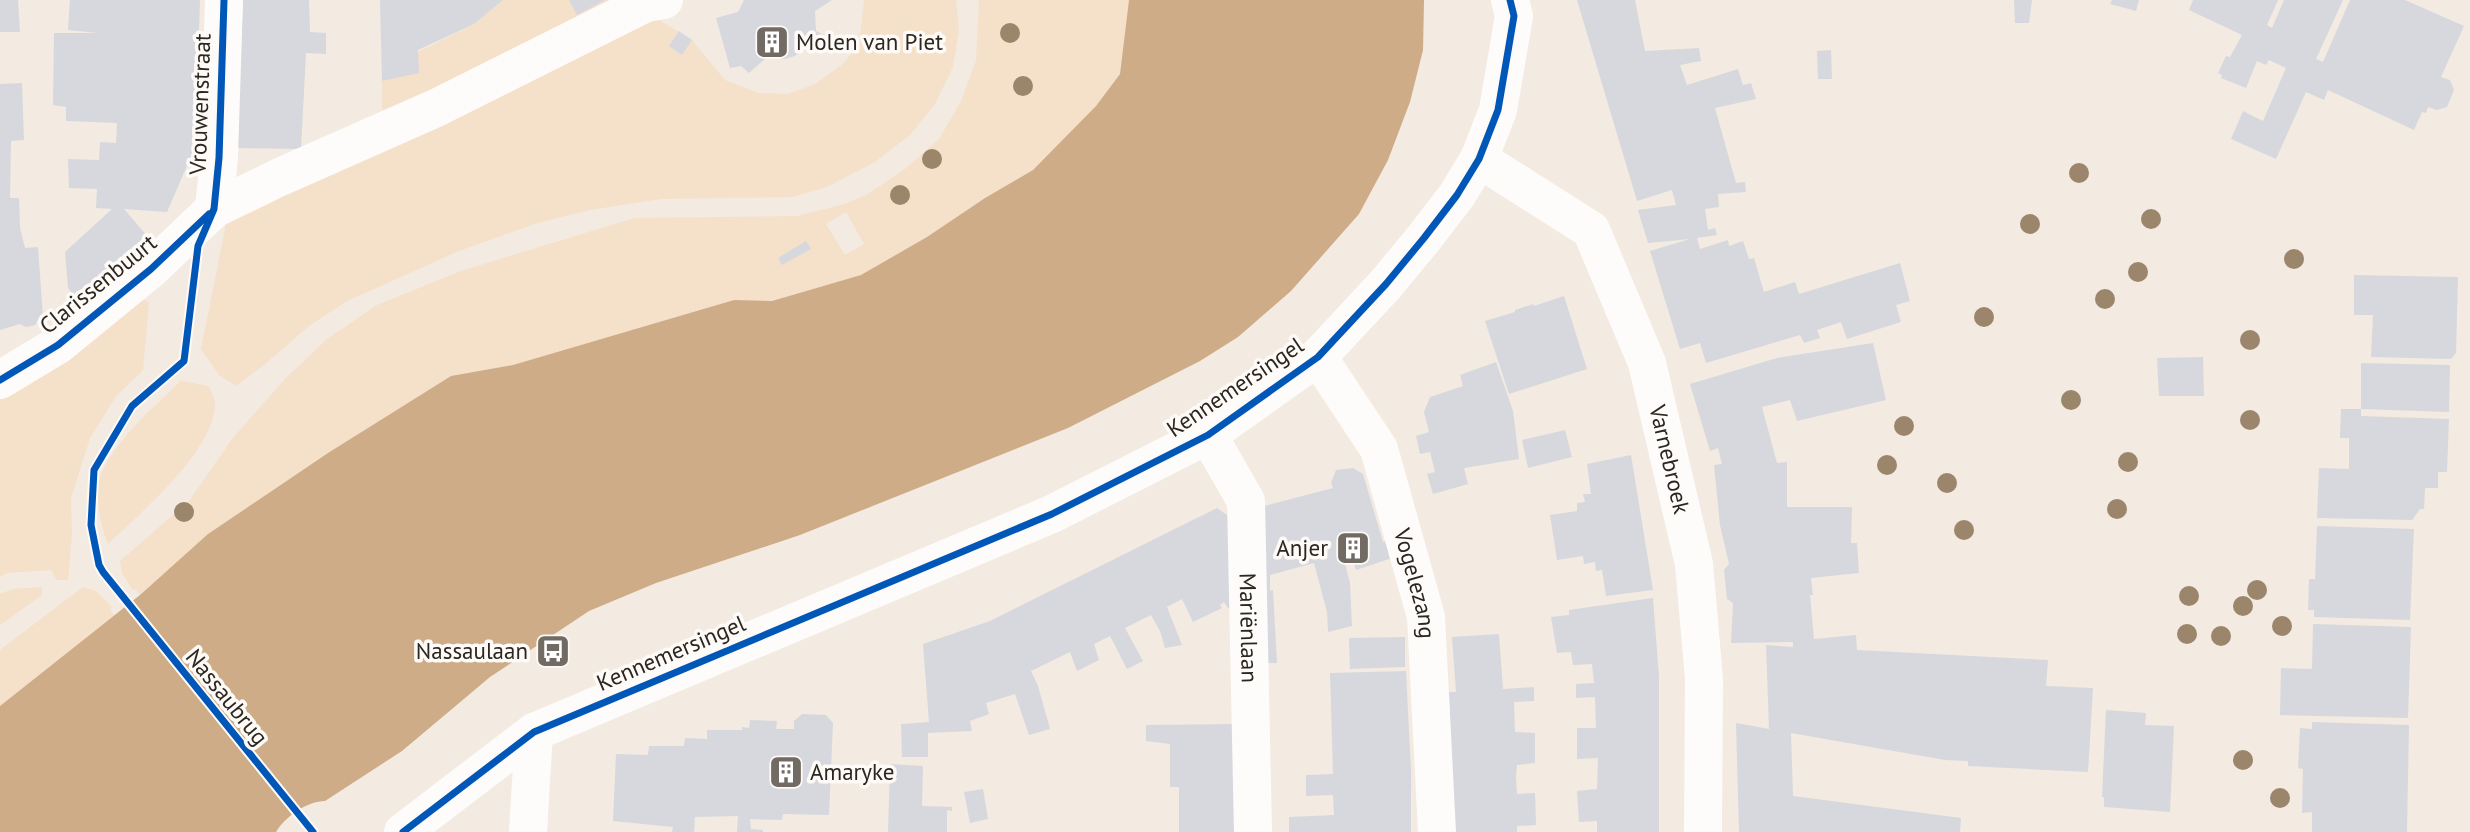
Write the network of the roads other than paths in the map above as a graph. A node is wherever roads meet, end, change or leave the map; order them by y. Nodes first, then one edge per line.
1 (224, 0) edge
2 (664, 0) edge
3 (1512, 8) edge
4 (1479, 159) junction
5 (214, 209) junction
6 (1318, 357) junction
7 (0, 380) edge
8 (1208, 435) junction
9 (534, 732) junction
10 (403, 832) edge
11 (528, 832) edge
12 (1253, 832) edge
13 (1437, 832) edge
14 (1703, 832) edge

1 - 5 street, Vrouwenstraat
2 - 5 street, Clarissenbuurt
3 - 4 street, Kennemersingel
4 - 6 street, Kennemersingel
4 - 14 street, Varnebroek
5 - 7 street, Clarissenbuurt
6 - 8 street, Kennemersingel
6 - 13 street, Vogelezang
8 - 9 street, Kennemersingel
8 - 12 street, Mariënlaan
9 - 10 street, Kennemersingel
9 - 11 street

